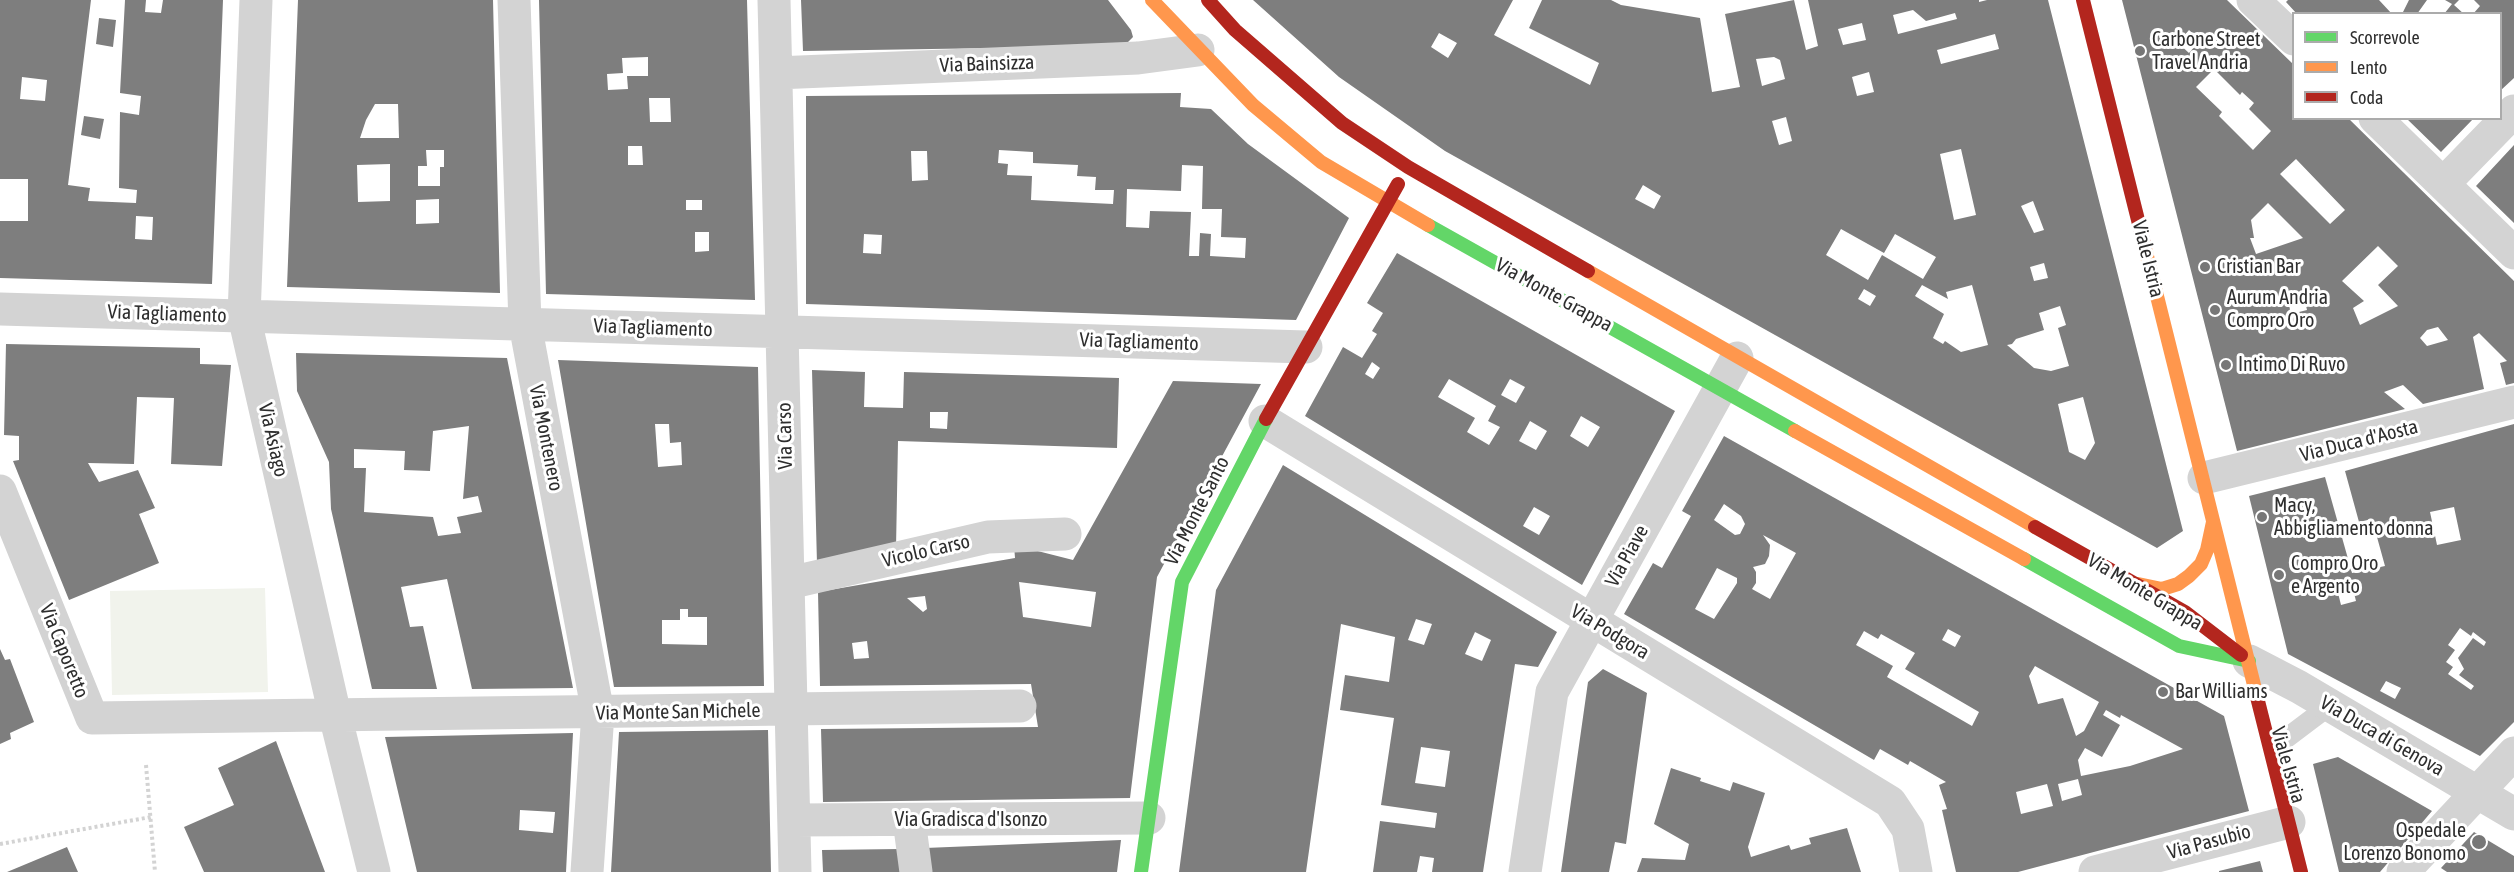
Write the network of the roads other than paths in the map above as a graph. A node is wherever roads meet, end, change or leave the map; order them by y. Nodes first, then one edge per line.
1 (256, 0) edge
2 (514, 0) edge
3 (774, 0) edge
4 (1152, 0) edge
5 (1208, 0) edge
6 (2083, 0) edge
7 (2253, 0) edge
8 (2292, 37) edge
9 (1198, 50) junction
10 (776, 73) junction
11 (2514, 111) edge
12 (2377, 120) edge
13 (1408, 167) junction
14 (2443, 184) junction
15 (1387, 202) junction
16 (2514, 253) edge
17 (0, 309) edge
18 (244, 316) junction
19 (525, 324) junction
20 (783, 332) junction
21 (1306, 347) junction
22 (1737, 358) junction
23 (1721, 387) junction
24 (2514, 402) edge
25 (1265, 421) junction
26 (2204, 478) junction
27 (0, 491) edge
28 (2213, 519) junction
29 (6, 523) edge
30 (1065, 534) dead end
31 (2130, 582) junction
32 (789, 583) junction
33 (1591, 620) junction
34 (2249, 661) junction
35 (2329, 705) junction
36 (1020, 706) dead end
37 (792, 710) junction
38 (598, 713) junction
39 (335, 715) junction
40 (2284, 740) junction
41 (2514, 753) edge
42 (2477, 792) junction
43 (2514, 814) edge
44 (1149, 818) junction
45 (794, 820) junction
46 (909, 820) junction
47 (2289, 822) junction
48 (374, 872) edge
49 (587, 872) edge
50 (795, 872) edge
51 (916, 872) edge
52 (1142, 872) edge
53 (1525, 872) edge
54 (1916, 872) edge
55 (2095, 872) edge
56 (2301, 872) edge
57 (2314, 872) edge
58 (2403, 872) edge

1 - 18 street, Via Asiago
2 - 19 street, Via Montenero
3 - 10 street, Via Carso
4 - 9 main road, Via Monte Grappa
5 - 13 main road, Via Monte Grappa
6 - 26 main road, Viale Istria
7 - 8 street
9 - 10 street, Via Bainsizza
9 - 15 main road, Via Monte Grappa
10 - 20 street, Via Carso
11 - 14 street
12 - 14 street
13 - 15 main road
13 - 22 main road, Via Monte Grappa
14 - 16 street
15 - 21 main road, Via Monte Santo
15 - 23 main road, Via Monte Grappa
17 - 18 street, Via Tagliamento
18 - 19 street, Via Tagliamento
18 - 39 street, Via Asiago
19 - 20 street, Via Tagliamento
19 - 38 street, Via Montenero
20 - 21 street, Via Tagliamento
20 - 32 street, Via Carso
21 - 25 main road, Via Monte Santo
22 - 23 street
22 - 31 main road, Via Monte Grappa
23 - 33 street, Via Piave
23 - 34 main road, Via Monte Grappa
24 - 26 street, Via Duca d'Aosta
25 - 33 street, Via Podgora
25 - 44 main road, Via Monte Santo
26 - 28 main road, Viale Istria
27 - 29 street, Via Caporetto
28 - 31 main road, Viale Istria
28 - 34 main road, Viale Istria
29 - 39 street, Via Caporetto
30 - 32 street, Vicolo Carso
31 - 34 main road, Via Monte Grappa
32 - 37 street, Via Carso
33 - 53 street, Via Piave
33 - 54 street, Via Podgora
34 - 35 street, Via Duca di Genova
34 - 40 lane, Viale Istria
34 - 47 main road, Viale Istria
35 - 40 lane
35 - 42 street, Via Duca di Genova
36 - 37 street, Via Monte San Michele
37 - 38 street, Via Monte San Michele
37 - 45 street, Via Carso
38 - 39 street, Via Monte San Michele
38 - 49 street, Via Montenero
39 - 48 street, Via Asiago
40 - 57 lane, Viale Istria
41 - 42 street
42 - 43 street, Via Duca di Genova
42 - 58 street
44 - 46 street, Via Gradisca d'Isonzo
44 - 52 main road, Via Monte Santo
45 - 46 street, Via Gradisca d'Isonzo
45 - 50 street, Via Carso
46 - 51 street
47 - 55 street, Via Pasubio
47 - 56 main road, Viale Istria

